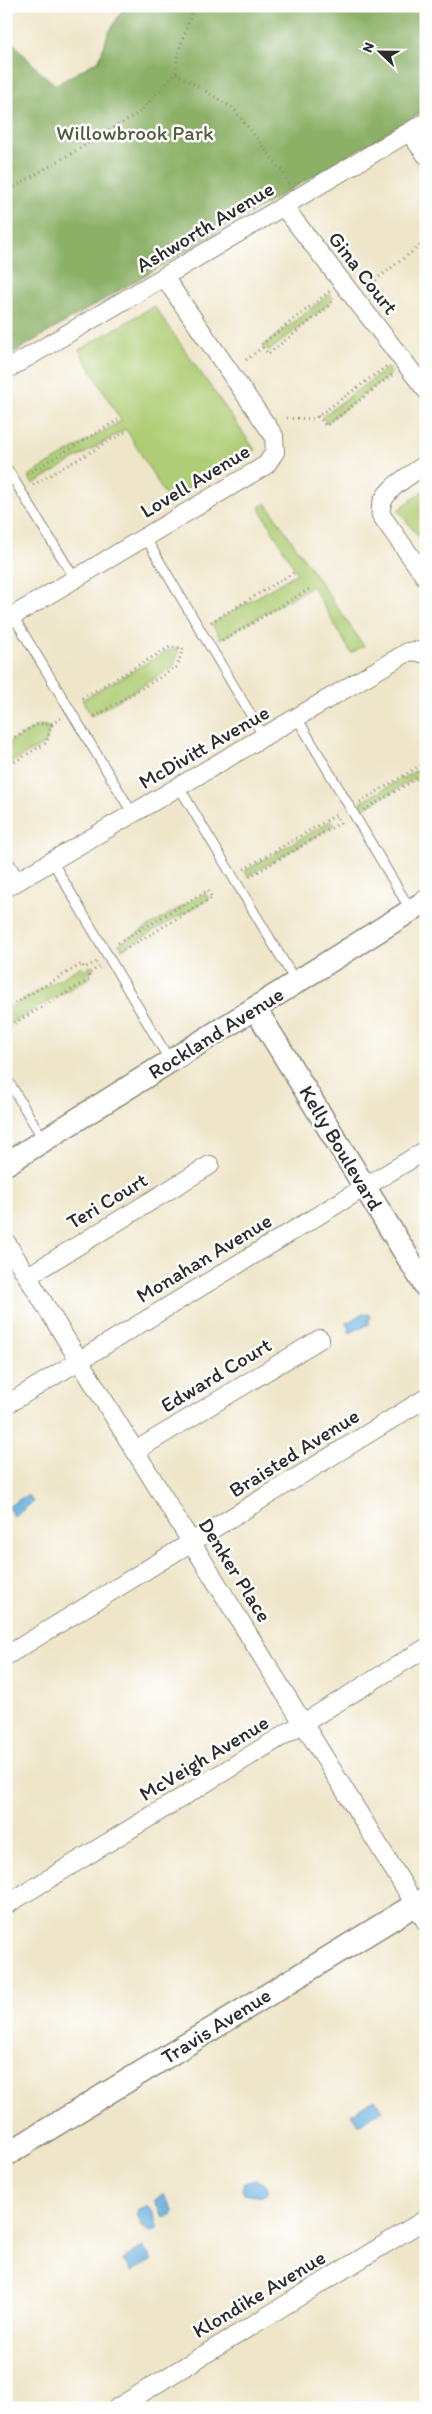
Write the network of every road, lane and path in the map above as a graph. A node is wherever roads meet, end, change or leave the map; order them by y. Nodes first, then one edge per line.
1 (194, 6) edge
2 (176, 73) junction
3 (426, 122) edge
4 (409, 132) junction
5 (426, 155) edge
6 (6, 192) edge
7 (289, 203) junction
8 (426, 241) edge
9 (164, 277) junction
10 (366, 291) dead end
11 (263, 347) junction
12 (246, 360) dead end
13 (6, 370) edge
14 (426, 390) edge
15 (318, 416) junction
16 (288, 418) dead end
17 (120, 419) dead end
18 (127, 431) dead end
19 (426, 464) edge
20 (6, 467) edge
21 (27, 474) dead end
22 (33, 485) dead end
23 (145, 537) junction
24 (295, 572) dead end
25 (426, 578) edge
26 (75, 579) junction
27 (311, 588) dead end
28 (10, 618) edge
29 (211, 622) dead end
30 (222, 641) dead end
31 (426, 654) edge
32 (82, 698) dead end
33 (62, 718) dead end
34 (92, 718) dead end
35 (298, 718) junction
36 (52, 724) junction
37 (264, 738) junction
38 (6, 742) edge
39 (426, 762) edge
40 (6, 767) edge
41 (426, 773) edge
42 (179, 787) junction
43 (359, 802) dead end
44 (364, 810) dead end
45 (133, 814) junction
46 (6, 858) edge
47 (52, 861) junction
48 (244, 869) dead end
49 (249, 877) dead end
50 (13, 884) edge
51 (418, 905) edge
52 (118, 943) dead end
53 (124, 950) dead end
54 (296, 983) junction
55 (6, 1008) edge
56 (255, 1008) junction
57 (6, 1028) edge
58 (170, 1061) junction
59 (6, 1077) edge
60 (44, 1140) junction
61 (426, 1150) edge
62 (6, 1164) edge
63 (210, 1165) dead end
64 (364, 1186) junction
65 (6, 1242) edge
66 (28, 1276) junction
67 (426, 1287) edge
68 (320, 1339) dead end
69 (80, 1361) junction
70 (426, 1398) edge
71 (6, 1405) edge
72 (135, 1451) junction
73 (192, 1542) junction
74 (426, 1648) edge
75 (6, 1656) edge
76 (304, 1723) junction
77 (6, 1905) edge
78 (422, 1908) edge
79 (6, 2155) edge
80 (426, 2220) edge
81 (117, 2408) edge

1 - 2 path
2 - 6 path
2 - 7 path
3 - 4 street, Ashworth Avenue
4 - 5 street
4 - 7 street, Ashworth Avenue
7 - 9 street, Ashworth Avenue
7 - 14 street, Gina Court
8 - 10 path
9 - 13 street, Ashworth Avenue
9 - 23 street, Lovell Avenue
11 - 11 path
11 - 12 path
15 - 15 path
15 - 16 path
17 - 21 path
18 - 22 path
19 - 25 street
20 - 26 lane
23 - 26 street, Lovell Avenue
23 - 37 lane
24 - 29 path
26 - 28 street, Lovell Avenue
27 - 30 path
28 - 45 lane
31 - 35 street, McDivitt Avenue
32 - 34 path
33 - 36 path
35 - 37 street, McDivitt Avenue
35 - 51 lane
36 - 38 path
36 - 40 path
37 - 42 street, McDivitt Avenue
39 - 43 path
41 - 44 path
42 - 45 street, McDivitt Avenue
42 - 54 lane
45 - 47 street, McDivitt Avenue
46 - 50 lane
47 - 50 street, McDivitt Avenue
47 - 58 lane
48 - 49 path
51 - 54 street, Rockland Avenue
52 - 53 path
54 - 56 street, Rockland Avenue
55 - 57 path
56 - 58 street, Rockland Avenue
56 - 64 street, Kelly Boulevard
58 - 60 street, Rockland Avenue
59 - 60 lane
60 - 62 street, Rockland Avenue
61 - 64 street, Monahan Avenue
63 - 66 street, Teri Court
64 - 67 street, Kelly Boulevard
64 - 69 street, Monahan Avenue
65 - 66 street, Denker Place
66 - 69 street, Denker Place
68 - 72 street, Edward Court
69 - 71 street, Monahan Avenue
69 - 72 street, Denker Place
70 - 73 street, Braisted Avenue
72 - 73 street, Denker Place
73 - 75 street, Braisted Avenue
73 - 76 street, Denker Place
74 - 76 street, McVeigh Avenue
76 - 77 street, McVeigh Avenue
76 - 78 street, Denker Place
78 - 79 street, Travis Avenue
80 - 81 street, Klondike Avenue

